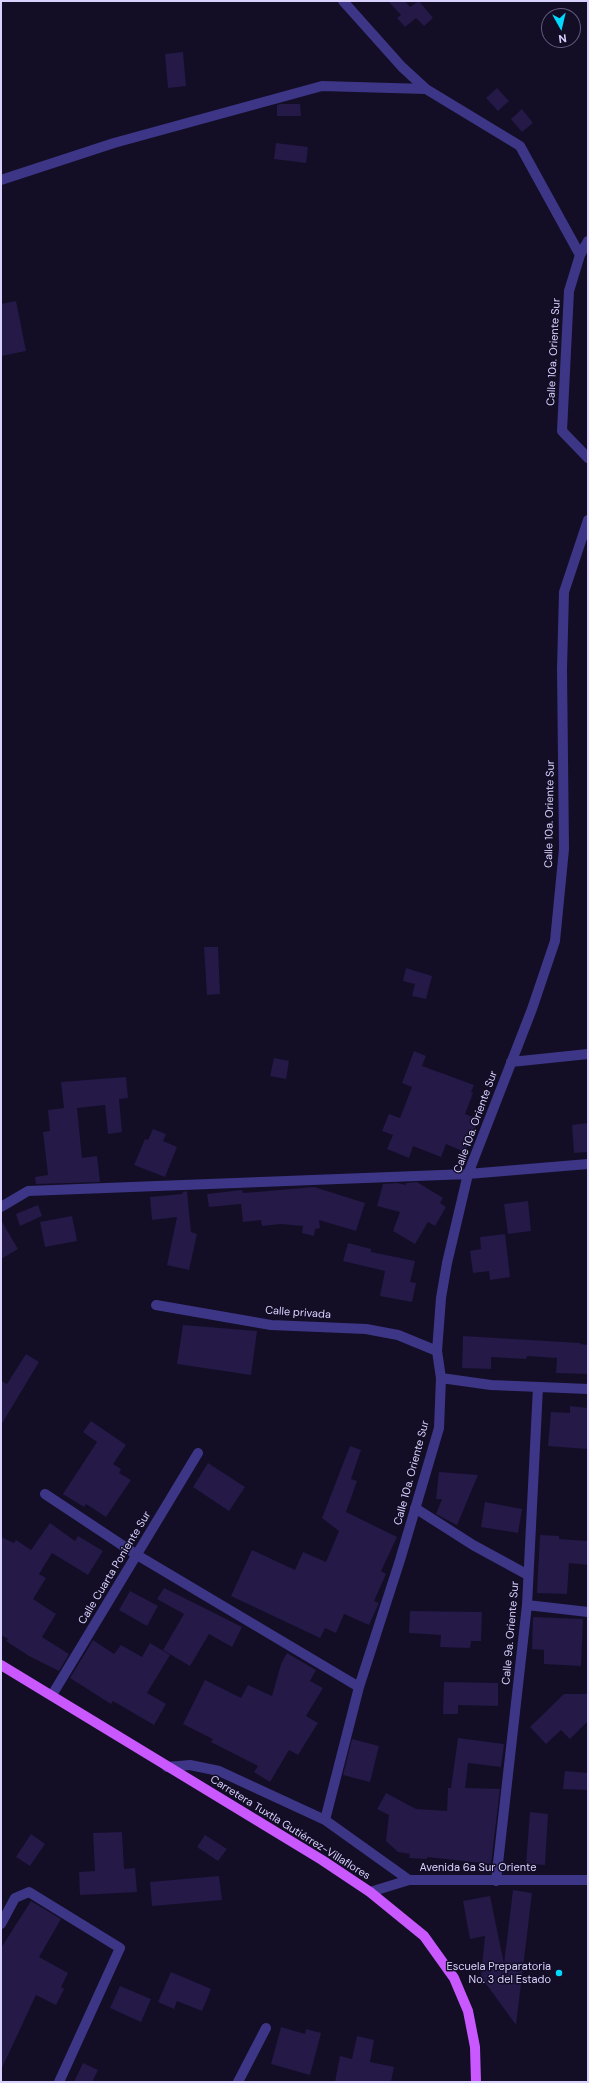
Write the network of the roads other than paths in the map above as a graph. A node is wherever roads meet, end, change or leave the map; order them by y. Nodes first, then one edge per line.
1 (343, 1) edge
2 (426, 89) junction
3 (1, 180) edge
4 (588, 241) edge
5 (580, 255) junction
6 (588, 458) edge
7 (588, 520) edge
8 (588, 1054) edge
9 (511, 1062) junction
10 (588, 1164) edge
11 (468, 1174) junction
12 (1, 1207) edge
13 (156, 1305) dead end
14 (437, 1351) junction
15 (441, 1378) junction
16 (538, 1387) junction
17 (588, 1389) edge
18 (198, 1453) dead end
19 (45, 1494) dead end
20 (415, 1508) junction
21 (137, 1555) junction
22 (528, 1575) junction
23 (527, 1605) junction
24 (588, 1612) edge
25 (1, 1665) edge
26 (359, 1687) junction
27 (52, 1695) junction
28 (167, 1767) junction
29 (325, 1820) junction
30 (409, 1880) junction
31 (588, 1880) edge
32 (496, 1881) junction
33 (370, 1892) junction
34 (1, 1924) edge
35 (266, 2028) dead end
36 (59, 2082) edge
37 (238, 2082) edge
38 (476, 2082) edge

1 - 2 street
2 - 3 street
2 - 5 street
4 - 5 street, Calle 10a. Oriente Sur
5 - 6 street, Calle 10a. Oriente Sur
7 - 9 street, Calle 10a. Oriente Sur
8 - 9 street
9 - 11 street, Calle 10a. Oriente Sur
10 - 11 street
11 - 12 street
11 - 14 street, Calle 10a. Oriente Sur
13 - 14 street, Calle privada
14 - 15 street, Calle 10a. Oriente Sur
15 - 16 street
15 - 20 street, Calle 10a. Oriente Sur
16 - 17 street
16 - 22 street, Calle 9a. Oriente Sur
18 - 21 street, Calle Cuarta Poniente Sur
19 - 21 street
20 - 22 street
20 - 26 street, Calle 10a. Oriente Sur
21 - 26 street
21 - 27 street, Calle Cuarta Poniente Sur
22 - 23 street, Calle 9a. Oriente Sur
23 - 24 street
23 - 32 street, Calle 9a. Oriente Sur
25 - 27 main road, Carretera Tuxtla Gutiérrez-Villaflores
26 - 29 street, Calle 10a. Oriente Sur
27 - 28 main road, Carretera Tuxtla Gutiérrez-Villaflores
28 - 29 street
28 - 33 main road, Carretera Tuxtla Gutiérrez-Villaflores
29 - 30 street
30 - 32 street, Avenida 6a Sur Oriente
30 - 33 street, Avenida 6a Sur Oriente
31 - 32 street, Avenida 6a Sur Oriente
33 - 38 main road, Carretera Tuxtla Gutiérrez-Villaflores
34 - 36 street
35 - 37 street

